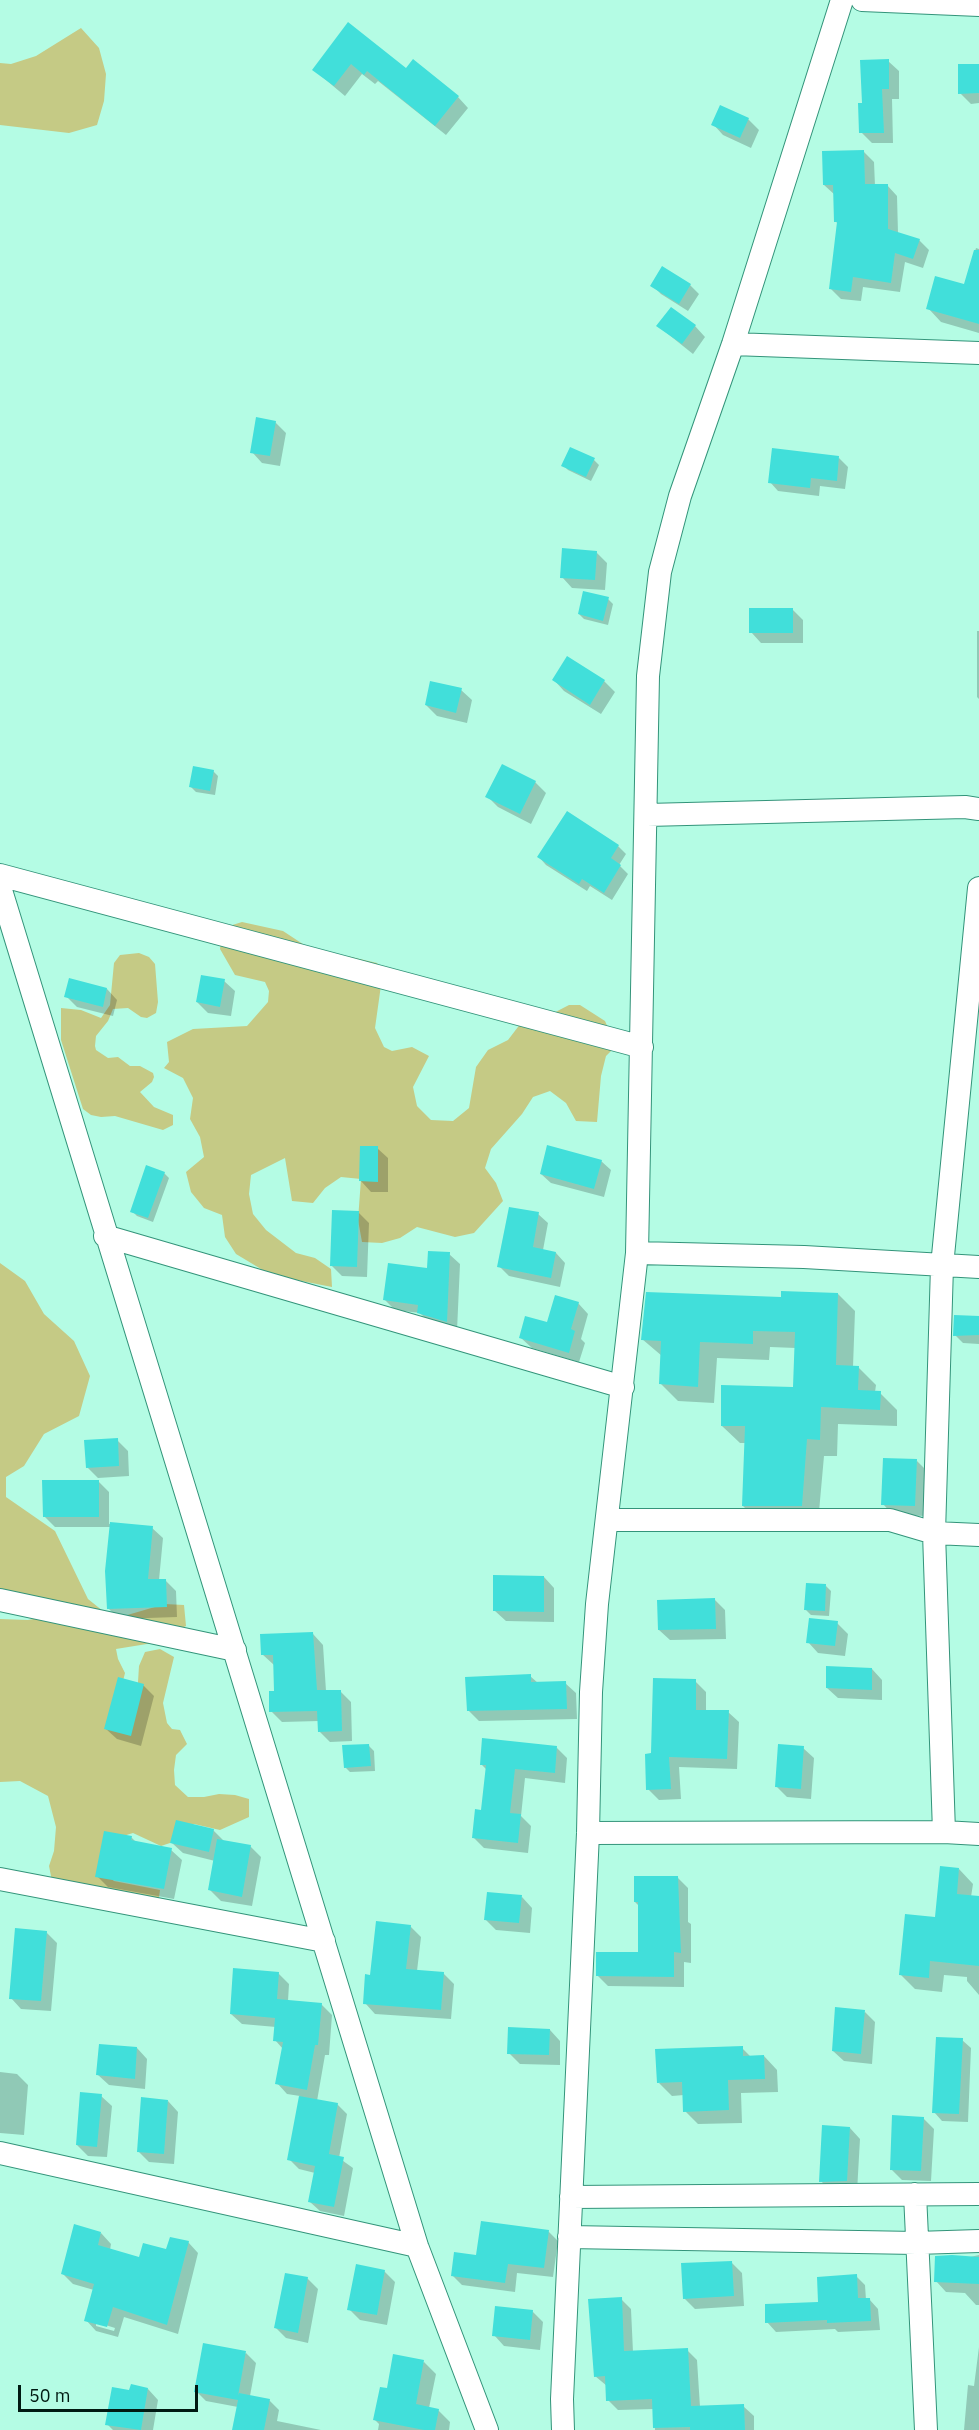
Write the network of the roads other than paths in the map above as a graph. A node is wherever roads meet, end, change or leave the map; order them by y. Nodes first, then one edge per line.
1 (842, 0) edge
2 (862, 0) edge
3 (979, 5) edge
4 (733, 344) junction
5 (979, 353) edge
6 (979, 809) edge
7 (646, 815) junction
8 (0, 875) edge
9 (0, 887) edge
10 (979, 888) edge
11 (642, 1047) junction
12 (105, 1236) junction
13 (638, 1253) junction
14 (942, 1266) junction
15 (979, 1267) edge
16 (623, 1387) junction
17 (607, 1520) junction
18 (934, 1533) junction
19 (979, 1535) edge
20 (0, 1600) edge
21 (235, 1650) junction
22 (944, 1832) junction
23 (588, 1833) junction
24 (979, 1834) edge
25 (0, 1879) edge
26 (324, 1941) junction
27 (0, 2153) edge
28 (915, 2194) junction
29 (979, 2194) edge
30 (571, 2197) junction
31 (569, 2237) junction
32 (979, 2241) edge
33 (916, 2243) junction
34 (417, 2246) junction
35 (487, 2430) edge
36 (563, 2430) edge
37 (926, 2430) edge

1 - 4 street
2 - 3 street
4 - 5 street
4 - 7 street
6 - 7 street
7 - 11 street
8 - 11 street
9 - 12 street
10 - 14 street
11 - 13 street
12 - 16 street
12 - 21 street
13 - 14 street
13 - 16 street
14 - 15 street
14 - 18 street
16 - 17 street
17 - 18 street
17 - 23 street
18 - 19 street
18 - 22 street
20 - 21 street
21 - 26 street
22 - 23 street
22 - 24 street
23 - 30 street
25 - 26 street
26 - 34 street
27 - 34 street
28 - 29 street
28 - 30 street
28 - 33 street
30 - 31 street
31 - 33 street
31 - 36 street
32 - 33 street
33 - 37 street
34 - 35 street

